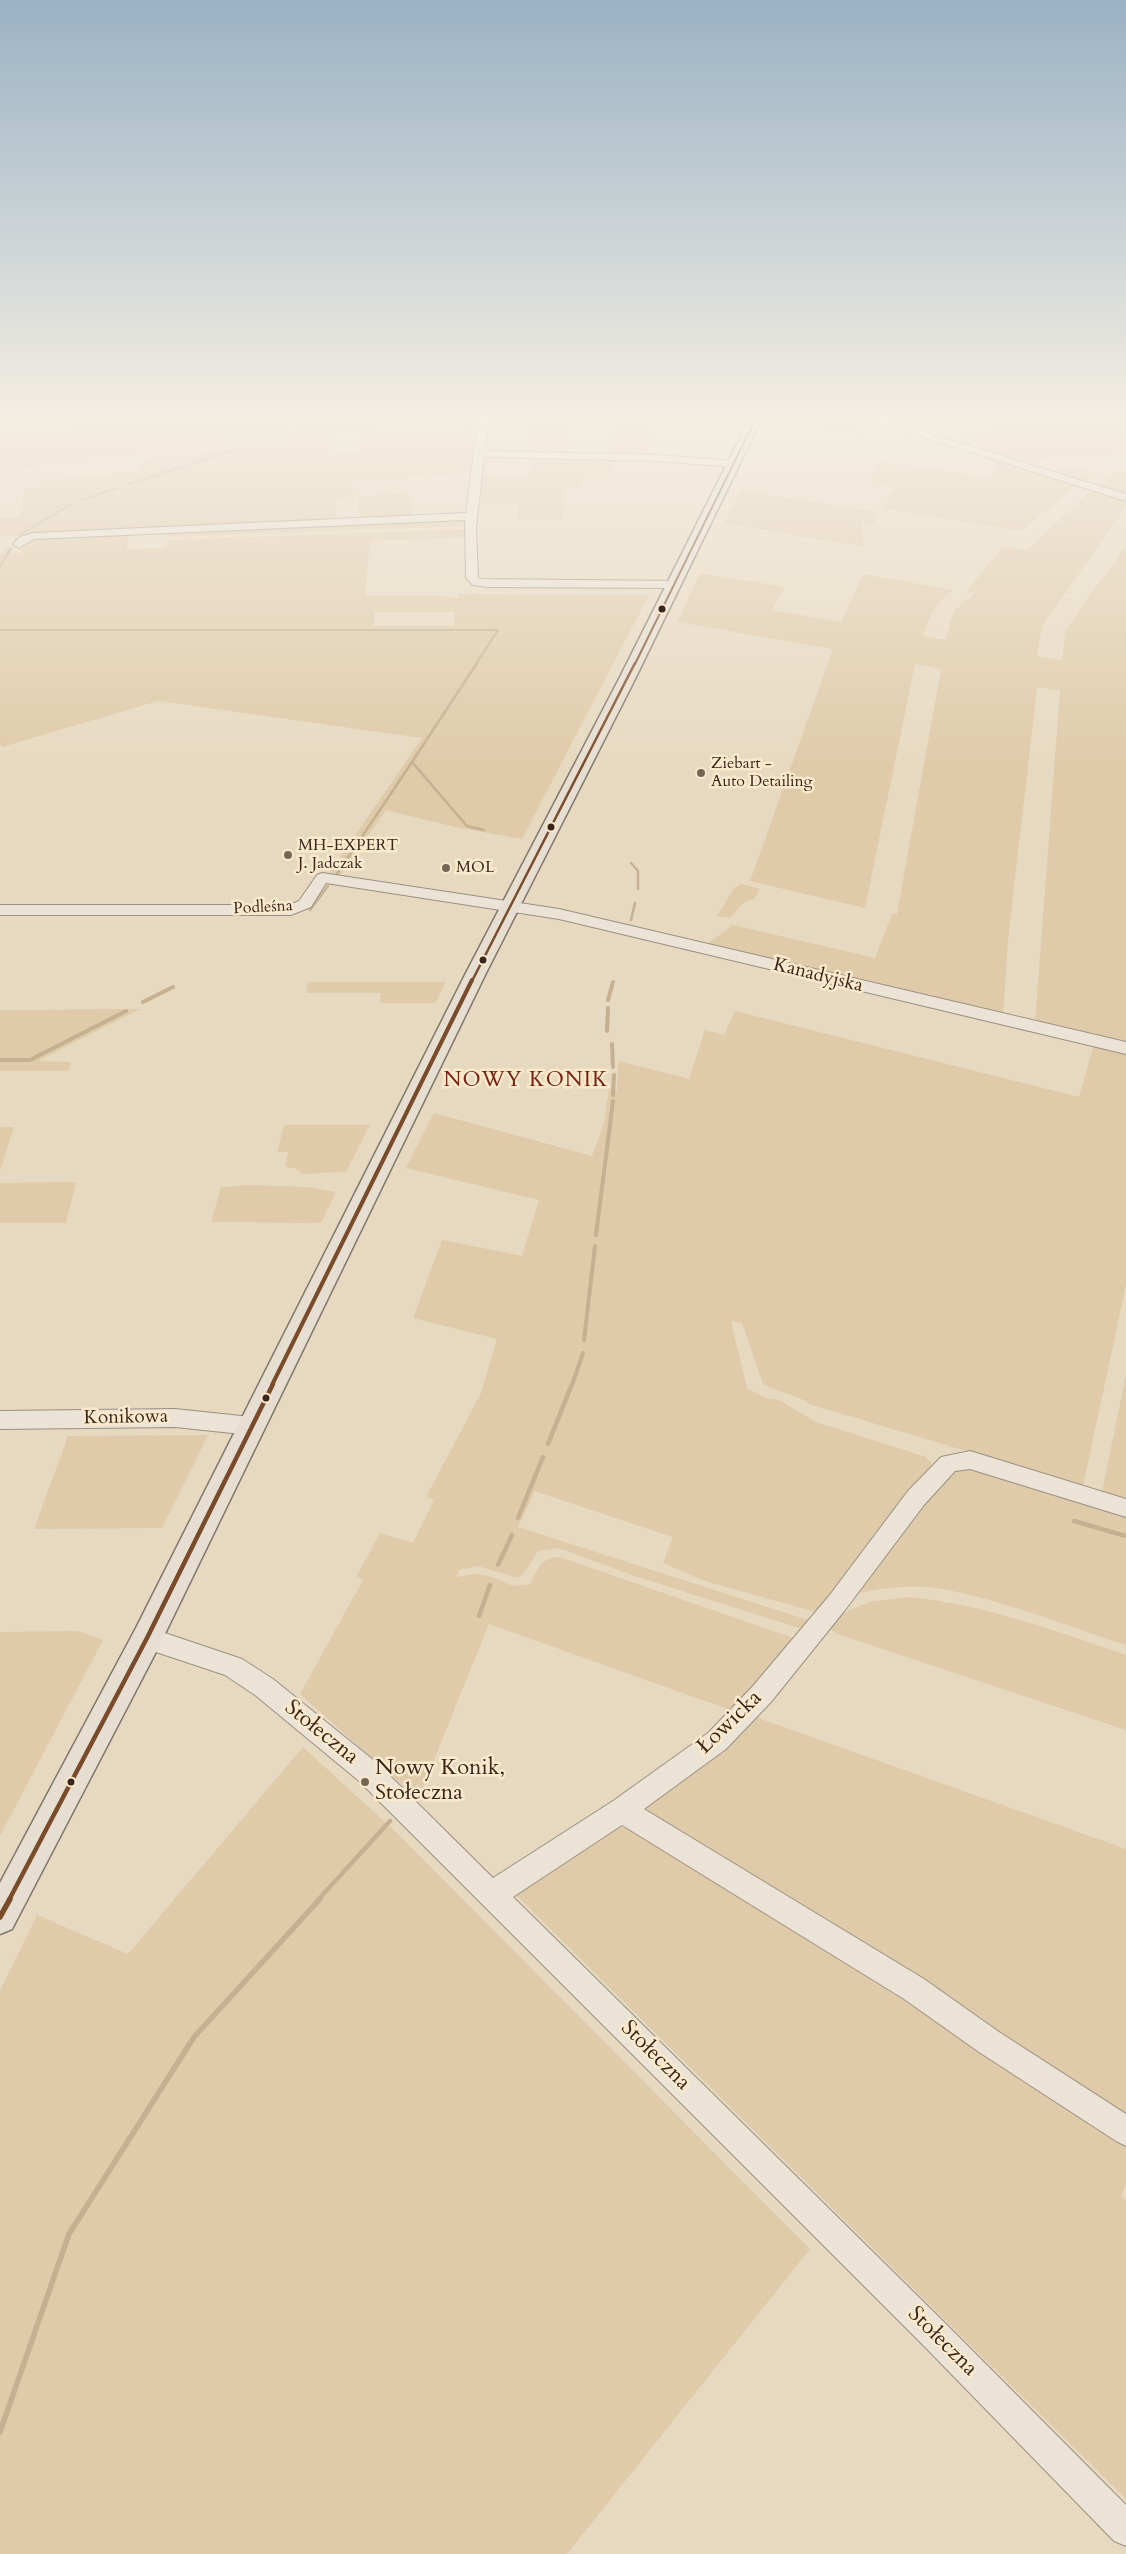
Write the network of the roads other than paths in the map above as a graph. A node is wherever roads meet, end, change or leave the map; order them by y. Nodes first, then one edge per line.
1 (95, 533) edge
2 (471, 533) edge
3 (700, 533) edge
4 (19, 544) dead end
5 (675, 584) junction
6 (509, 907) junction
7 (0, 910) edge
8 (1126, 1048) edge
9 (0, 1420) edge
10 (251, 1426) junction
11 (1126, 1508) edge
12 (147, 1638) junction
13 (622, 1810) junction
14 (9, 1882) edge
15 (493, 1894) junction
16 (0, 1916) edge
17 (1126, 2131) edge
18 (1126, 2529) edge

1 - 4 street
2 - 5 street
3 - 5 main road
5 - 6 main road
6 - 7 street, Podleśna
6 - 8 street, Kanadyjska
6 - 10 main road
9 - 10 street, Konikowa
10 - 12 main road
11 - 13 street, Łowicka
12 - 14 main road
12 - 15 street, Stołeczna
13 - 15 street, Łowicka
13 - 17 street
14 - 16 main road
15 - 18 street, Stołeczna

